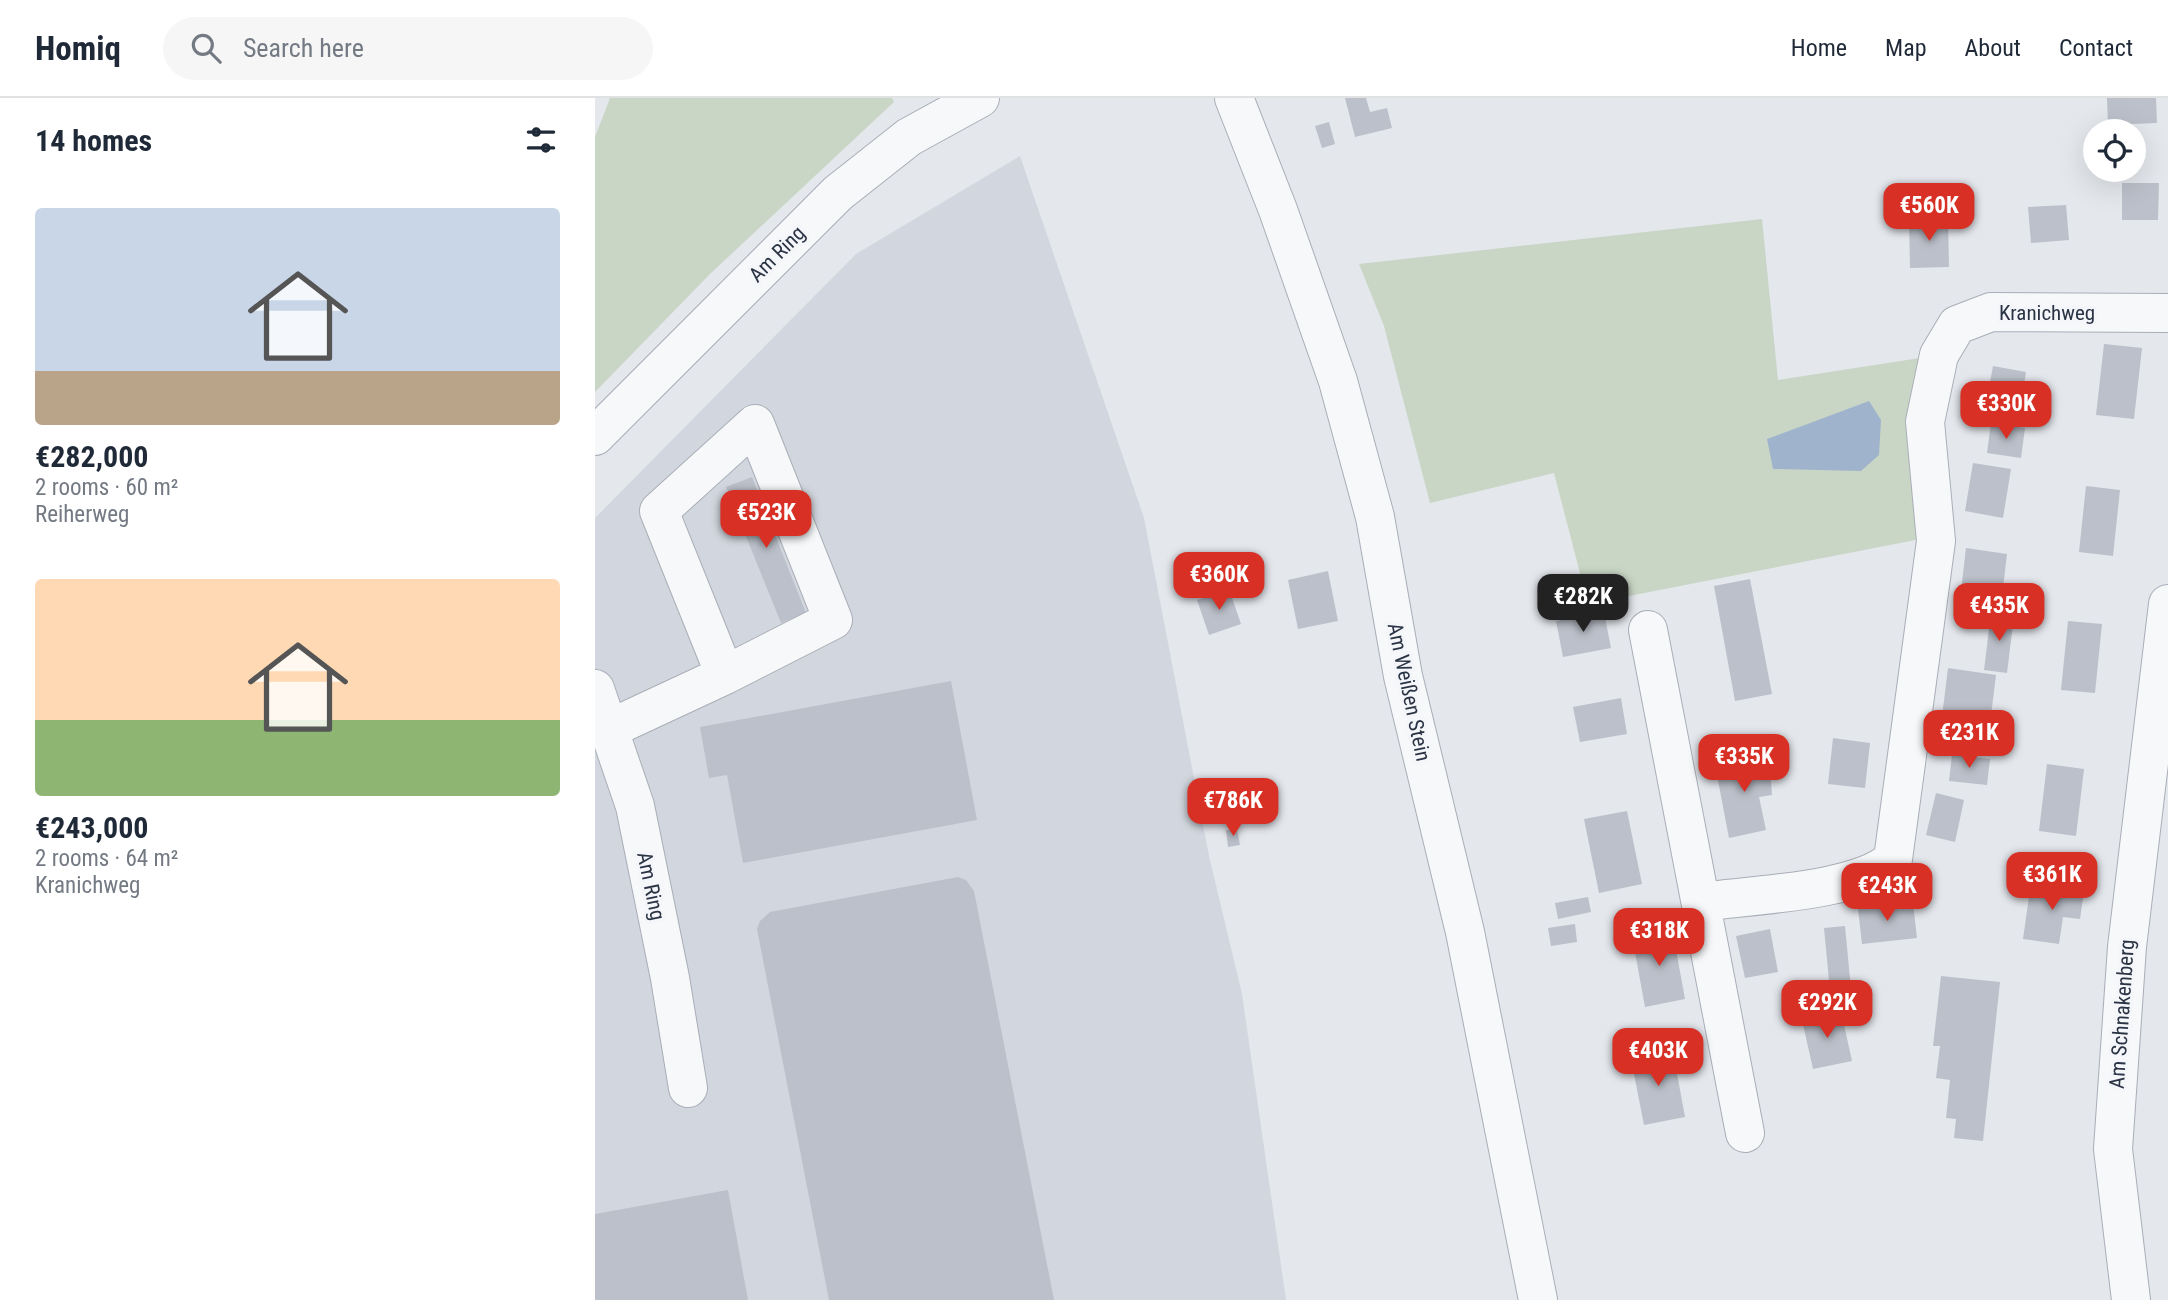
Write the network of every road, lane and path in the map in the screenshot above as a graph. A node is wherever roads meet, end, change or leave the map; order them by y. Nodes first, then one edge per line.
1 (980, 98) edge
2 (1234, 98) edge
3 (2168, 313) edge
4 (595, 436) edge
5 (2168, 604) edge
6 (1648, 630) dead end
7 (725, 675) junction
8 (595, 689) edge
9 (609, 729) junction
10 (1702, 902) junction
11 (688, 1088) dead end
12 (1745, 1133) dead end
13 (1538, 1300) edge
14 (2131, 1300) edge

1 - 4 street, Am Ring
2 - 13 street, Am Weißen Stein
3 - 10 street, Kranichweg
5 - 14 street, Am Schnakenberg
6 - 10 street
7 - 7 street
7 - 9 street
8 - 9 street, Am Ring
9 - 11 street, Am Ring
10 - 12 street

